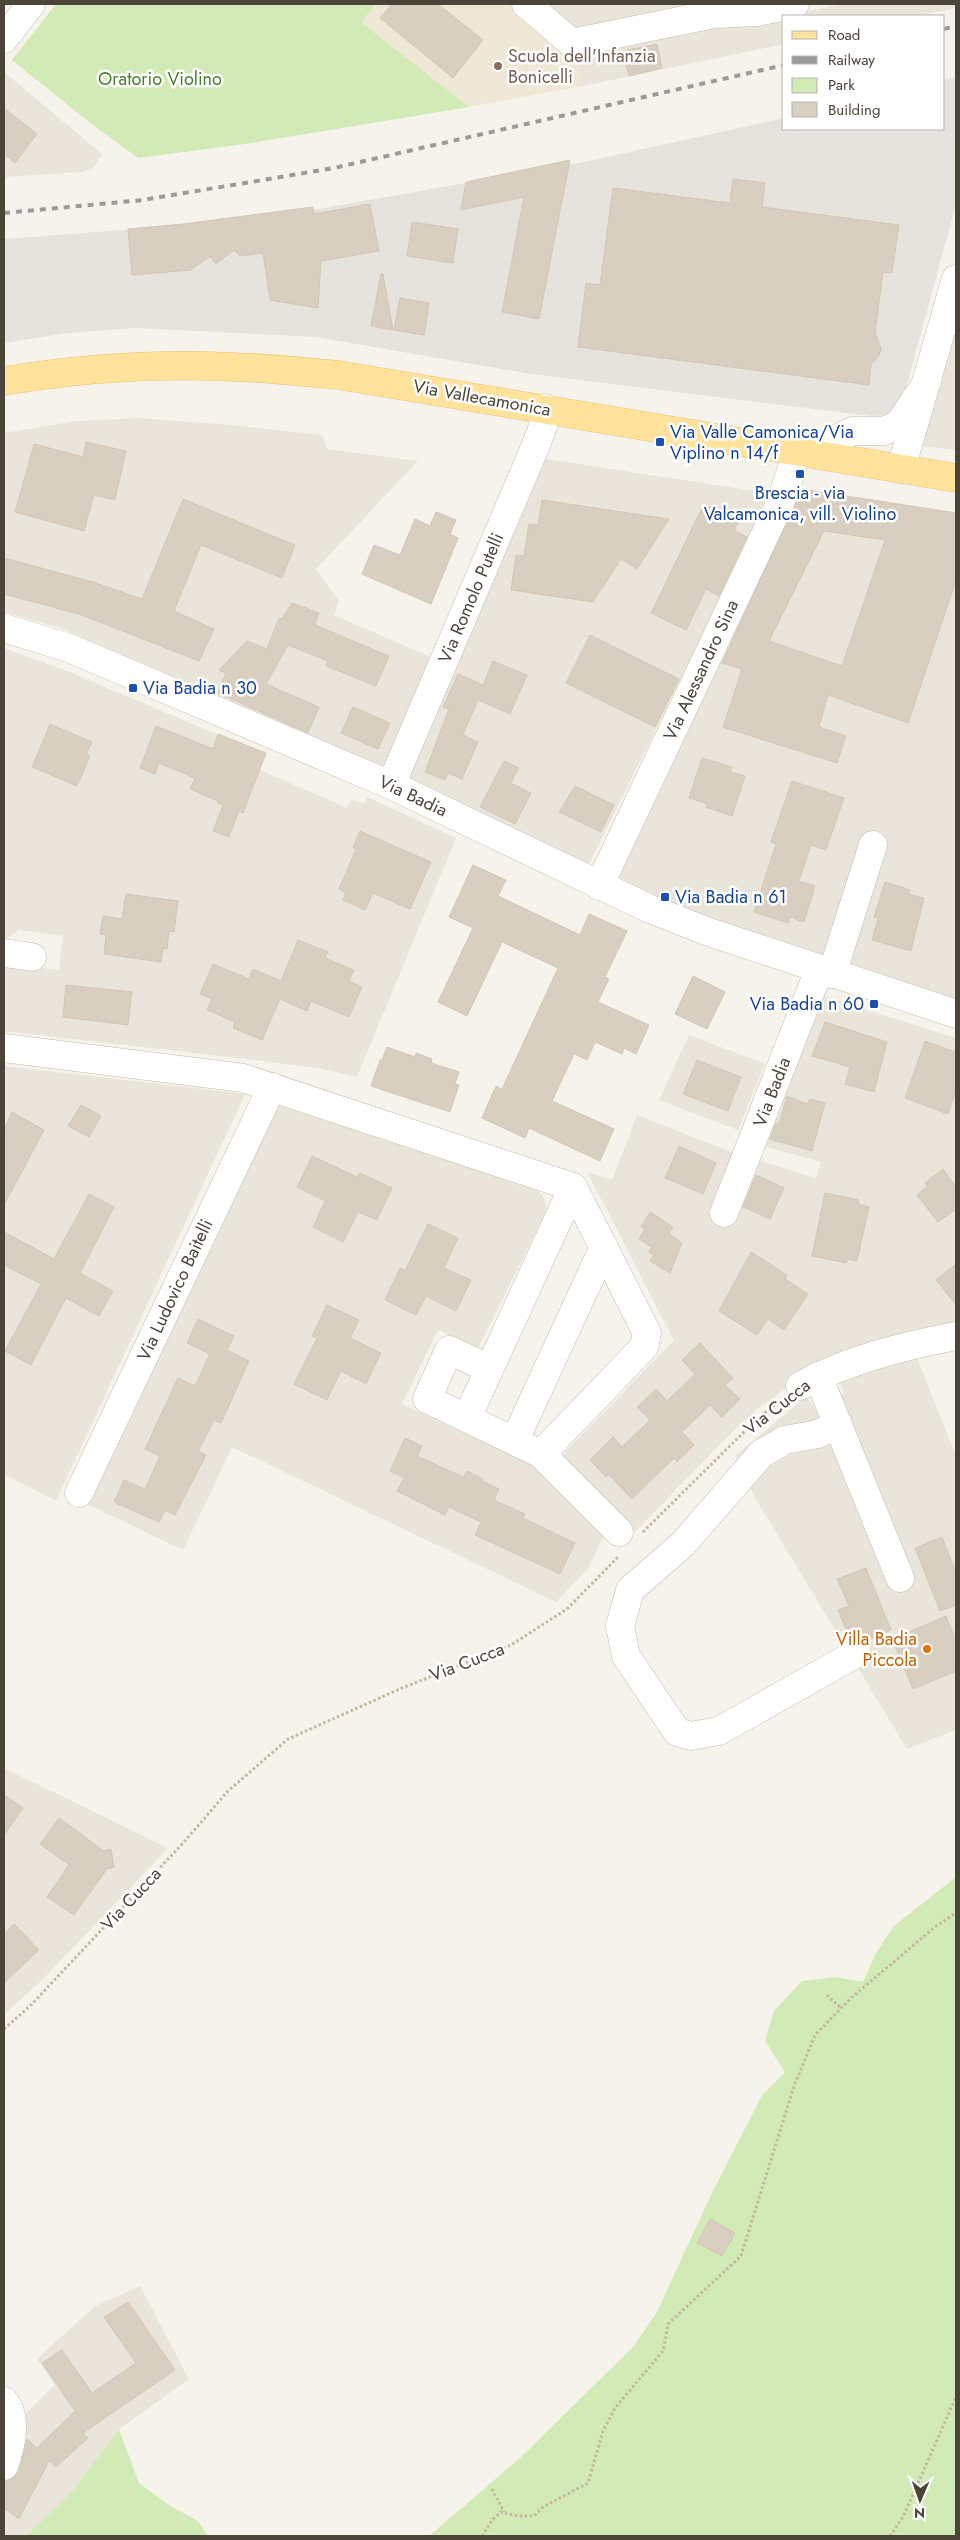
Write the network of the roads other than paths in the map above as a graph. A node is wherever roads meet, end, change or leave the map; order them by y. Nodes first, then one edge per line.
1 (526, 4) edge
2 (795, 4) edge
3 (19, 8) edge
4 (718, 9) edge
5 (4, 39) edge
6 (956, 278) edge
7 (4, 381) edge
8 (927, 382) junction
9 (544, 408) junction
10 (797, 453) junction
11 (901, 470) junction
12 (956, 478) edge
13 (4, 628) edge
14 (391, 785) junction
15 (873, 845) dead end
16 (598, 886) junction
17 (4, 953) edge
18 (32, 957) dead end
19 (826, 972) junction
20 (956, 1014) edge
21 (4, 1048) edge
22 (272, 1086) junction
23 (573, 1187) junction
24 (724, 1214) dead end
25 (604, 1247) junction
26 (956, 1336) edge
27 (488, 1368) junction
28 (466, 1418) junction
29 (838, 1424) junction
30 (515, 1440) junction
31 (541, 1454) junction
32 (79, 1493) dead end
33 (628, 1539) road end
34 (900, 1578) dead end
35 (857, 1653) dead end
36 (4, 2400) edge
37 (4, 2466) edge

1 - 4 street
2 - 4 street
3 - 5 street
6 - 8 street
7 - 9 main road, Via Vallecamonica
8 - 10 street
8 - 11 street
9 - 10 main road, Via Vallecamonica
9 - 14 street, Via Romolo Putelli
10 - 11 main road, Via Vallecamonica
10 - 16 street, Via Alessandro Sina
11 - 12 main road, Via Vallecamonica
13 - 14 street, Via Badia
14 - 16 street, Via Badia
15 - 19 street, Via Badia
16 - 19 street, Via Badia
17 - 18 street
19 - 20 street, Via Badia
19 - 24 street, Via Badia
21 - 22 street
22 - 23 street
22 - 32 street, Via Ludovico Baitelli
23 - 25 street
23 - 27 street
25 - 30 street
25 - 31 street
26 - 29 street, Via Cucca
27 - 28 street
27 - 28 street
28 - 30 street
29 - 34 street
29 - 35 street
30 - 31 street
31 - 33 street
36 - 37 street

